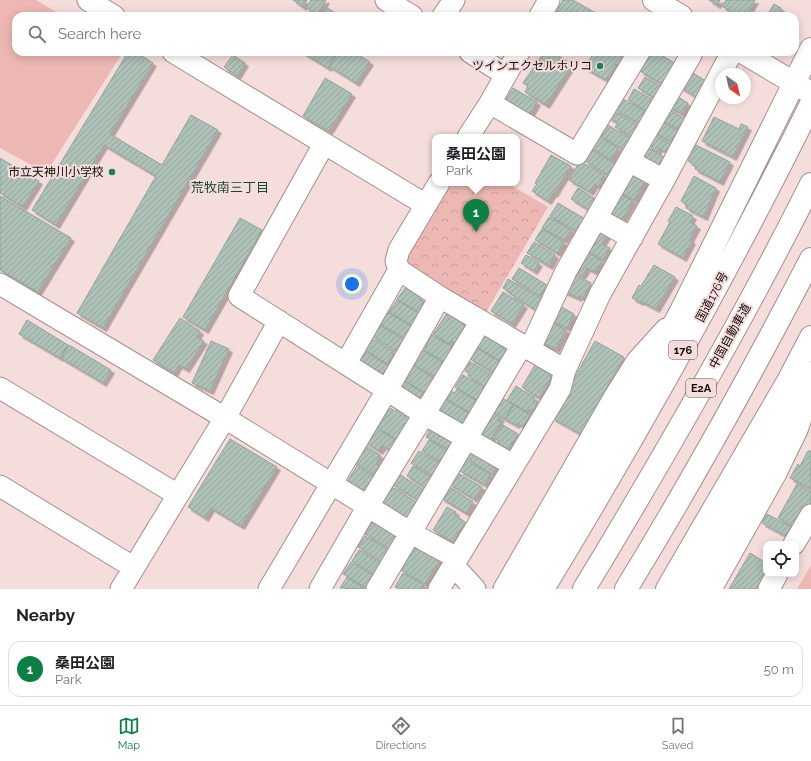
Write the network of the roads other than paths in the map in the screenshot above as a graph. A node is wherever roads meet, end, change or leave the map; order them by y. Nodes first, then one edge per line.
1 (386, 0) edge
2 (454, 0) edge
3 (549, 0) edge
4 (406, 12) edge
5 (446, 12) edge
6 (542, 12) edge
7 (811, 49) edge
8 (180, 56) edge
9 (476, 56) edge
10 (517, 56) edge
11 (637, 56) edge
12 (690, 56) edge
13 (730, 56) edge
14 (749, 56) edge
15 (506, 75) junction
16 (802, 88) edge
17 (490, 103) junction
18 (811, 104) edge
19 (470, 134) edge
20 (324, 144) junction
21 (629, 161) junction
22 (664, 180) junction
23 (811, 184) edge
24 (437, 186) edge
25 (426, 205) junction
26 (596, 218) junction
27 (632, 238) junction
28 (811, 259) edge
29 (399, 270) junction
30 (0, 284) edge
31 (440, 297) junction
32 (680, 313) junction
33 (279, 321) junction
34 (482, 321) junction
35 (811, 337) edge
36 (526, 347) junction
37 (346, 363) junction
38 (811, 369) edge
39 (565, 370) junction
40 (0, 388) edge
41 (811, 388) edge
42 (387, 390) junction
43 (424, 414) junction
44 (225, 418) junction
45 (467, 439) junction
46 (513, 465) junction
47 (331, 483) junction
48 (0, 486) edge
49 (178, 495) junction
50 (368, 506) junction
51 (811, 515) edge
52 (411, 533) junction
53 (796, 541) edge
54 (455, 561) junction
55 (133, 567) junction
56 (775, 577) edge
57 (120, 589) edge
58 (269, 589) edge
59 (320, 589) edge
60 (377, 589) edge
61 (439, 589) edge
62 (475, 589) edge
63 (504, 589) edge
64 (520, 589) edge
65 (543, 589) edge
66 (584, 589) edge
67 (626, 589) edge
68 (667, 589) edge
69 (689, 589) edge
70 (711, 589) edge
71 (769, 589) edge

1 - 4 street
2 - 5 street
3 - 6 street
7 - 16 main road
8 - 20 street
9 - 15 street
10 - 15 street
11 - 17 street
12 - 21 street
13 - 22 street
14 - 16 main road
15 - 17 street
16 - 32 main road
17 - 19 street
18 - 65 main road, 国道176号 / 176
20 - 25 street
20 - 33 street
21 - 22 street
21 - 26 street
22 - 27 street
23 - 66 main road, 中国自動車道 / E2A
24 - 25 street
25 - 29 street
26 - 27 street
26 - 36 street
27 - 39 street
28 - 67 main road
29 - 31 street
29 - 37 street
30 - 44 street
31 - 34 street
31 - 42 street
32 - 63 street
32 - 64 main road
33 - 37 street
33 - 44 street
34 - 36 street
34 - 43 street
35 - 68 main road
36 - 39 street
36 - 45 street
37 - 42 street
38 - 69 main road
39 - 46 street
40 - 49 street
41 - 70 street
42 - 43 street
42 - 47 street
43 - 45 street
43 - 50 street
44 - 47 street
44 - 49 street
45 - 46 street
45 - 52 street
46 - 54 street
47 - 50 street
47 - 58 street
48 - 55 street
49 - 55 street
50 - 52 street
50 - 59 street
51 - 53 street
52 - 54 street
52 - 60 street
54 - 61 street
54 - 62 street
55 - 57 street
56 - 71 street

